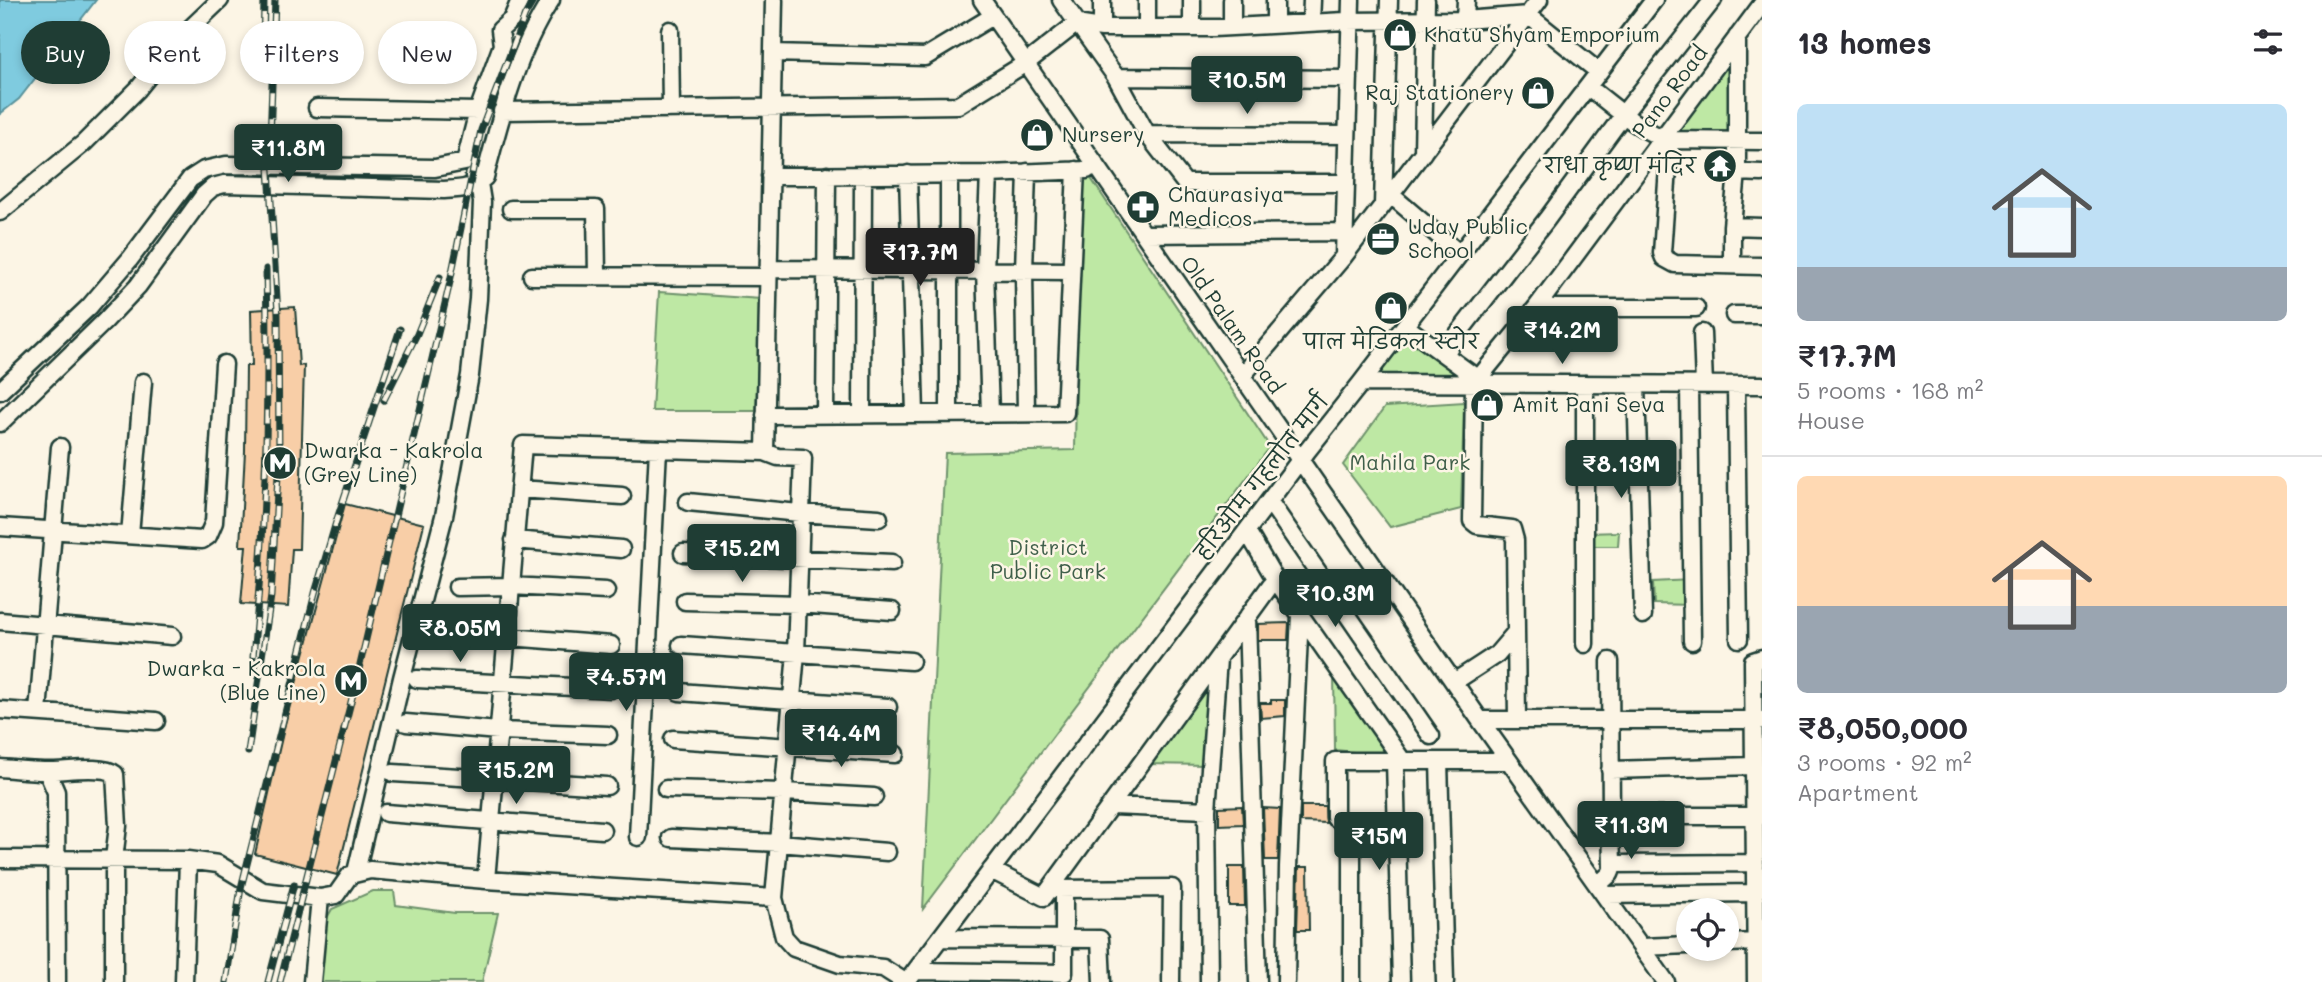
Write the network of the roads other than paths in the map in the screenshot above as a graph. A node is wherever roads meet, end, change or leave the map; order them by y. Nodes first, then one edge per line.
1 (220, 0) edge
2 (520, 0) edge
3 (551, 0) edge
4 (774, 0) edge
5 (982, 0) edge
6 (1061, 0) edge
7 (1102, 0) edge
8 (1147, 0) edge
9 (1192, 0) edge
10 (1231, 0) edge
11 (1275, 0) edge
12 (1312, 0) edge
13 (1351, 0) edge
14 (1389, 0) edge
15 (1426, 0) edge
16 (1466, 0) edge
17 (1539, 0) edge
18 (1654, 0) edge
19 (1713, 0) edge
20 (1762, 4) edge
21 (1506, 8) edge
22 (1528, 15) junction
23 (993, 16) junction
24 (1388, 20) junction
25 (1425, 20) junction
26 (1465, 20) junction
27 (1350, 21) junction
28 (1076, 23) junction
29 (1311, 23) junction
30 (1275, 24) junction
31 (1232, 27) junction
32 (1102, 28) junction
33 (1147, 28) junction
34 (1192, 28) junction
35 (670, 30) dead end
36 (1737, 37) junction
37 (773, 52) junction
38 (1026, 63) junction
39 (1599, 72) junction
40 (1116, 77) junction
41 (1349, 79) junction
42 (1588, 87) junction
43 (317, 108) dead end
44 (772, 108) junction
45 (671, 109) junction
46 (478, 111) junction
47 (502, 111) junction
48 (1624, 113) junction
49 (1147, 134) junction
50 (1347, 135) junction
51 (1666, 139) junction
52 (1737, 140) junction
53 (1762, 141) edge
54 (1423, 153) junction
55 (465, 162) junction
56 (328, 166) junction
57 (1100, 169) junction
58 (1076, 170) junction
59 (1027, 172) junction
60 (1737, 172) junction
61 (1762, 173) edge
62 (908, 174) junction
63 (949, 174) junction
64 (989, 174) junction
65 (827, 175) junction
66 (863, 175) junction
67 (770, 176) junction
68 (479, 183) junction
69 (1346, 183) junction
70 (327, 187) junction
71 (1387, 200) junction
72 (511, 209) dead end
73 (0, 212) edge
74 (1732, 226) junction
75 (1762, 227) edge
76 (1344, 232) junction
77 (1144, 234) junction
78 (1460, 254) junction
79 (1344, 257) junction
80 (1732, 265) junction
81 (1762, 266) edge
82 (827, 270) junction
83 (863, 270) junction
84 (910, 270) junction
85 (949, 270) junction
86 (985, 270) junction
87 (1024, 271) junction
88 (1071, 271) junction
89 (768, 273) junction
90 (532, 276) dead end
91 (597, 276) junction
92 (1536, 307) junction
93 (1696, 308) dead end
94 (1734, 315) dead end
95 (1762, 315) edge
96 (1405, 326) junction
97 (1702, 333) dead end
98 (1445, 355) junction
99 (224, 364) dead end
100 (1242, 376) junction
101 (1476, 381) junction
102 (143, 382) dead end
103 (1362, 383) junction
104 (1585, 384) junction
105 (1636, 385) junction
106 (1697, 385) junction
107 (1736, 385) junction
108 (1762, 385) edge
109 (0, 391) edge
110 (990, 413) junction
111 (1026, 413) junction
112 (862, 414) junction
113 (915, 414) junction
114 (949, 414) junction
115 (765, 415) junction
116 (825, 415) junction
117 (0, 423) edge
118 (60, 447) dead end
119 (658, 449) junction
120 (765, 452) junction
121 (1300, 460) junction
122 (519, 489) junction
123 (622, 496) dead end
124 (1269, 501) junction
125 (688, 502) dead end
126 (799, 513) junction
127 (879, 518) dead end
128 (0, 527) edge
129 (51, 530) junction
130 (1247, 531) junction
131 (130, 535) junction
132 (514, 540) junction
133 (621, 549) dead end
134 (683, 553) dead end
135 (800, 560) junction
136 (892, 563) dead end
137 (1275, 579) junction
138 (511, 586) junction
139 (457, 587) dead end
140 (606, 591) dead end
141 (685, 601) dead end
142 (799, 604) junction
143 (892, 611) dead end
144 (1300, 614) junction
145 (1643, 615) dead end
146 (1247, 618) junction
147 (0, 621) edge
148 (44, 625) junction
149 (446, 632) dead end
150 (1515, 633) junction
151 (172, 636) dead end
152 (506, 637) junction
153 (1739, 639) dead end
154 (1692, 641) dead end
155 (1585, 644) dead end
156 (611, 645) dead end
157 (681, 645) dead end
158 (796, 653) junction
159 (1762, 658) edge
160 (1218, 659) junction
161 (911, 661) dead end
162 (1610, 662) dead end
163 (417, 679) dead end
164 (1454, 682) junction
165 (502, 683) junction
166 (611, 689) dead end
167 (679, 692) dead end
168 (792, 699) junction
169 (888, 708) dead end
170 (0, 710) edge
171 (38, 712) junction
172 (1480, 720) junction
173 (1517, 720) junction
174 (1610, 720) junction
175 (1758, 720) edge
176 (156, 721) dead end
177 (406, 723) dead end
178 (498, 731) junction
179 (608, 735) dead end
180 (1431, 736) dead end
181 (673, 739) dead end
182 (789, 747) junction
183 (895, 754) dead end
184 (1398, 761) junction
185 (1440, 761) junction
186 (1509, 761) junction
187 (1754, 766) junction
188 (0, 768) edge
189 (1611, 770) junction
190 (47, 771) junction
191 (393, 773) dead end
192 (494, 780) junction
193 (607, 786) dead end
194 (666, 789) dead end
195 (785, 792) junction
196 (874, 797) dead end
197 (1112, 806) junction
198 (1207, 810) junction
199 (386, 813) dead end
200 (1611, 816) junction
201 (1758, 816) edge
202 (1335, 818) dead end
203 (491, 823) junction
204 (602, 830) dead end
205 (1352, 832) dead end
206 (638, 836) dead end
207 (671, 838) dead end
208 (779, 843) junction
209 (887, 852) dead end
210 (0, 859) edge
211 (57, 859) junction
212 (114, 859) junction
213 (188, 860) junction
214 (1612, 863) junction
215 (1754, 863) junction
216 (992, 870) junction
217 (356, 872) junction
218 (486, 880) junction
219 (1057, 890) junction
220 (1601, 890) junction
221 (1754, 893) junction
222 (320, 898) junction
223 (774, 898) junction
224 (1758, 916) edge
225 (941, 938) junction
226 (1065, 939) junction
227 (1755, 942) junction
228 (1739, 943) edge
229 (1676, 946) edge
230 (1642, 947) junction
231 (1064, 977) edge
232 (909, 978) edge
233 (57, 982) edge
234 (114, 982) edge
235 (184, 982) edge
236 (312, 982) edge
237 (1102, 982) edge
238 (1171, 982) edge
239 (1209, 982) edge
240 (1258, 982) edge
241 (1286, 982) edge
242 (1352, 982) edge
243 (1401, 982) edge
244 (1445, 982) edge
245 (1666, 982) edge
246 (1756, 982) edge

1 - 73 street
2 - 46 street
3 - 47 street
4 - 37 street
5 - 23 street, Old Palam Road
6 - 28 street
7 - 32 street
8 - 33 street
9 - 34 street
10 - 31 street
11 - 30 street
12 - 29 street
13 - 27 street
14 - 24 street
15 - 25 street
16 - 26 street
17 - 22 street
18 - 39 street, हरिओम गहलोत मार्ग
19 - 48 street
20 - 36 street, Pano Road
21 - 22 street
21 - 26 street
22 - 39 street
22 - 54 street
23 - 37 street
23 - 38 street, Old Palam Road
24 - 25 street
24 - 27 street
24 - 71 street
25 - 26 street
25 - 54 street
27 - 29 street
27 - 41 street
28 - 32 street
28 - 38 street
28 - 40 street
29 - 30 street
30 - 31 street
31 - 34 street
32 - 33 street
33 - 34 street
35 - 45 street
36 - 51 street, Pano Road
36 - 52 street
37 - 44 street
38 - 44 street
38 - 57 street, Old Palam Road
39 - 42 street, हरिओम गहलोत मार्ग
40 - 41 street
40 - 49 street
41 - 50 street
42 - 48 street
42 - 78 street, हरिओम गहलोत मार्ग
43 - 46 street
44 - 45 street
44 - 67 street
45 - 47 street
46 - 55 street
47 - 68 street
48 - 51 street
48 - 98 street
49 - 50 street
49 - 69 street
50 - 69 street
51 - 52 street
51 - 80 street
51 - 92 street, Pano Road
52 - 53 street
52 - 60 street
54 - 71 street
55 - 56 street
55 - 68 street
56 - 70 street
56 - 109 street
57 - 58 street
57 - 77 street, Old Palam Road
58 - 59 street
58 - 88 street
59 - 64 street
59 - 87 street
60 - 61 street
60 - 74 street
62 - 63 street
62 - 66 street
62 - 84 street
63 - 64 street
63 - 85 street
64 - 86 street
65 - 66 street
65 - 67 street
65 - 82 street
66 - 83 street
67 - 89 street
68 - 70 street
68 - 217 street
69 - 76 street
70 - 117 street
71 - 78 street
71 - 79 street
72 - 91 street
74 - 75 street
74 - 80 street
76 - 77 street
76 - 79 street
77 - 100 street, Old Palam Road
78 - 96 street, हरिओम गहलोत मार्ग
79 - 100 street
80 - 81 street
82 - 83 street
82 - 89 street
82 - 116 street
83 - 84 street
83 - 112 street
84 - 85 street
84 - 113 street
85 - 86 street
85 - 114 street
86 - 87 street
86 - 110 street
87 - 88 street
87 - 111 street
88 - 111 street
89 - 91 street
89 - 115 street
90 - 91 street
92 - 93 street
92 - 101 street, Pano Road
94 - 95 street
96 - 98 street
96 - 103 street, हरिओम गहलोत मार्ग
97 - 106 street
98 - 101 street
99 - 131 street
100 - 121 street, Old Palam Road
101 - 103 street
101 - 104 street
101 - 150 street
102 - 131 street
103 - 121 street, हरिओम गहलोत मार्ग
104 - 105 street
104 - 155 street
105 - 106 street
105 - 145 street
106 - 107 street
106 - 154 street
107 - 108 street
107 - 153 street
110 - 111 street
110 - 114 street
112 - 113 street
112 - 116 street
113 - 114 street
115 - 116 street
115 - 120 street
118 - 129 street
119 - 120 street
119 - 122 street
119 - 206 street
120 - 126 street
121 - 124 street, हरिओम गहलोत मार्ग
121 - 164 street, Old Palam Road
122 - 123 street
122 - 132 street
124 - 130 street, हरिओम गहलोत मार्ग
124 - 180 street
125 - 126 street
126 - 127 street
126 - 135 street
128 - 129 street
129 - 131 street
129 - 148 street
130 - 137 street
130 - 216 street, हरिओम गहलोत मार्ग
132 - 133 street
132 - 138 street
134 - 135 street
135 - 136 street
135 - 142 street
137 - 144 street
137 - 146 street
138 - 139 street
138 - 140 street
138 - 152 street
141 - 142 street
142 - 143 street
142 - 158 street
144 - 184 street
144 - 241 street
146 - 160 street
146 - 240 street
147 - 148 street
148 - 151 street
148 - 171 street
149 - 152 street
150 - 164 street
150 - 173 street
152 - 156 street
152 - 165 street
157 - 158 street
158 - 161 street
158 - 168 street
159 - 175 street
160 - 197 street
160 - 198 street
162 - 174 street
163 - 165 street
164 - 172 street, Old Palam Road
165 - 166 street
165 - 178 street
167 - 168 street
168 - 169 street
168 - 182 street
170 - 171 street
171 - 176 street
172 - 173 street
172 - 186 street, Old Palam Road
173 - 174 street
174 - 175 street
174 - 189 street
175 - 187 street
177 - 178 street
178 - 179 street
178 - 192 street
181 - 182 street
182 - 183 street
182 - 195 street
184 - 185 street
184 - 202 street
184 - 243 street
185 - 186 street
185 - 244 street
186 - 220 street, Old Palam Road
187 - 189 street
187 - 201 street
188 - 190 street
189 - 200 street
190 - 211 street
190 - 212 street
191 - 192 street
192 - 193 street
192 - 203 street
194 - 195 street
195 - 196 street
195 - 208 street
197 - 198 street
197 - 219 street
198 - 239 street
199 - 203 street
200 - 201 street
200 - 214 street
201 - 215 street
203 - 204 street
203 - 218 street
205 - 242 street
207 - 208 street
208 - 209 street
208 - 223 street
210 - 211 street
211 - 212 street
211 - 233 street
212 - 213 street
212 - 234 street
213 - 222 street
213 - 235 street
214 - 215 street
214 - 220 street
215 - 221 street
216 - 219 street
216 - 225 street, हरिओम गहलोत मार्ग
217 - 218 street
217 - 222 street
218 - 223 street
219 - 226 street
219 - 238 street
220 - 221 street
220 - 230 street, Old Palam Road
221 - 224 street
222 - 236 street
223 - 232 street
224 - 227 street
225 - 226 street
225 - 232 street, हरिओम गहलोत मार्ग
226 - 231 street
226 - 237 street
227 - 228 street
227 - 246 street
229 - 230 street
230 - 245 street, Old Palam Road
231 - 232 street

